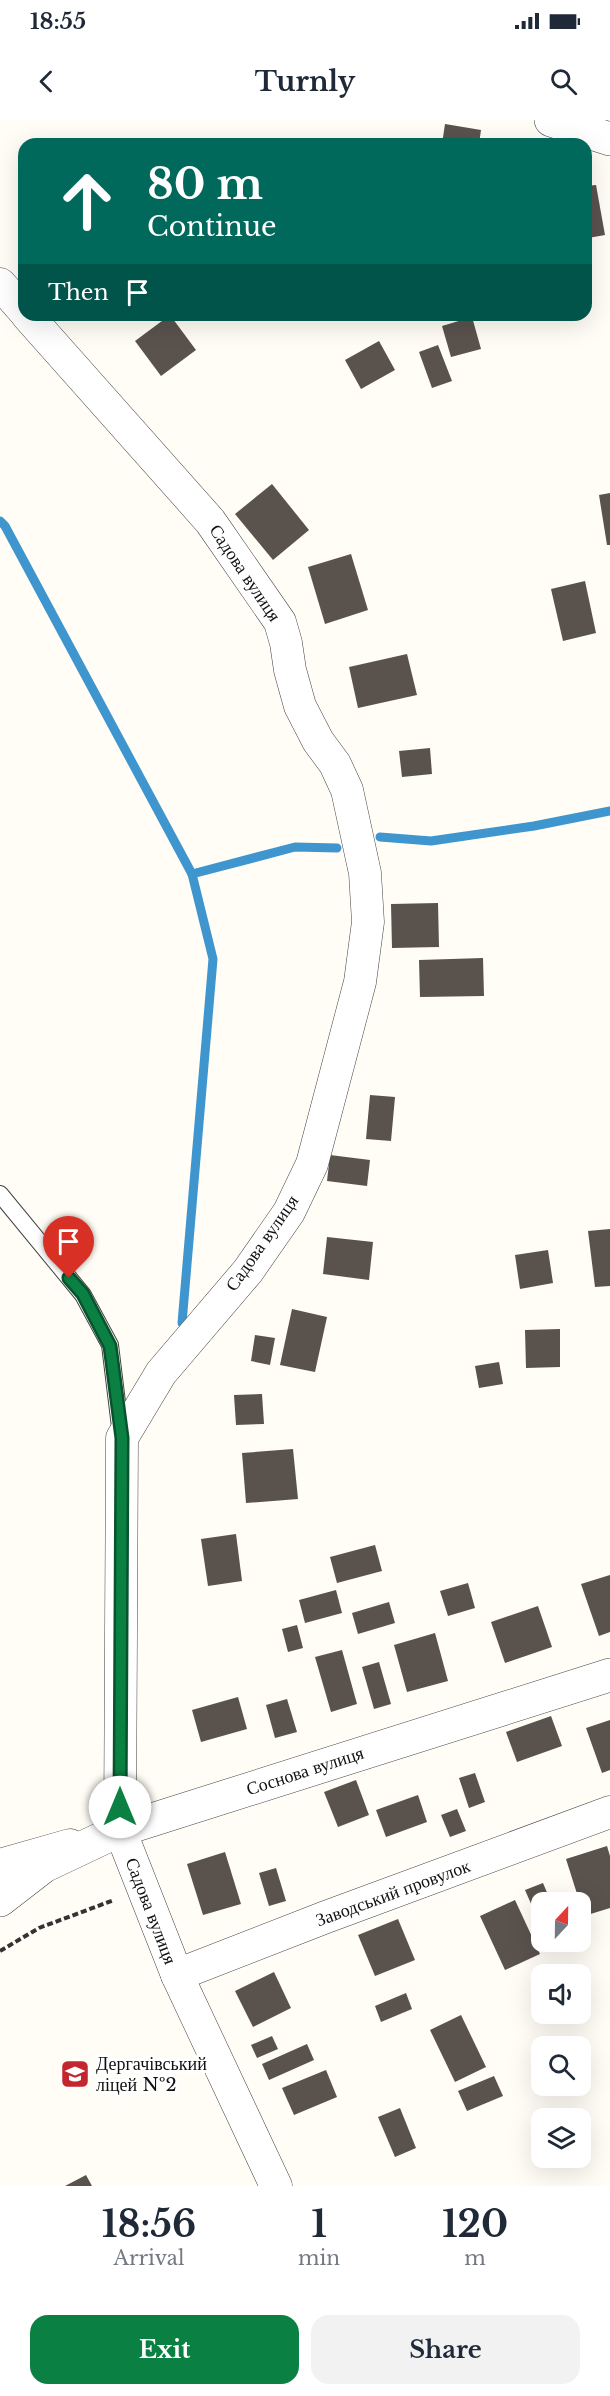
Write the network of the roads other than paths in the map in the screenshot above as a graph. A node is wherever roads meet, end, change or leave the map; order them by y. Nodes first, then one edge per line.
1 (551, 120) edge
2 (610, 139) edge
3 (0, 284) edge
4 (18, 305) edge
5 (32, 321) edge
6 (0, 1194) edge
7 (122, 1438) junction
8 (610, 1675) edge
9 (610, 1812) edge
10 (120, 1830) junction
11 (0, 1865) edge
12 (0, 1900) edge
13 (177, 1975) junction
14 (276, 2186) edge

1 - 2 street
3 - 4 street
5 - 7 street, Садова вулиця
6 - 7 lane
7 - 10 street, Садова вулиця
8 - 10 street, Соснова вулиця
9 - 13 street, Заводський провулок
10 - 11 street, Соснова вулиця
10 - 12 street
10 - 13 street, Садова вулиця
13 - 14 street, Садова вулиця

